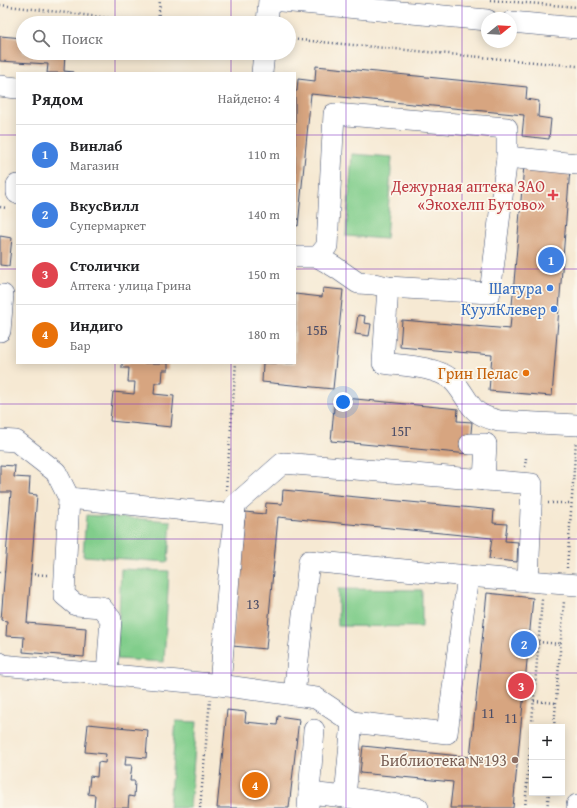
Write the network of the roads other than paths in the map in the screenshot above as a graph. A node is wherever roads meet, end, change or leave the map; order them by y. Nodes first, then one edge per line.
1 (270, 0) edge
2 (268, 16) edge
3 (481, 19) edge
4 (517, 23) edge
5 (577, 28) edge
6 (263, 60) edge
7 (262, 72) edge
8 (0, 86) edge
9 (16, 88) edge
10 (507, 157) junction
11 (577, 164) edge
12 (296, 257) edge
13 (318, 257) junction
14 (388, 287) junction
15 (0, 295) edge
16 (0, 332) edge
17 (577, 425) edge
18 (0, 440) edge
19 (470, 444) dead end
20 (484, 480) junction
21 (69, 498) junction
22 (235, 515) junction
23 (468, 576) junction
24 (536, 582) junction
25 (577, 585) edge
26 (0, 663) edge
27 (107, 674) junction
28 (220, 685) junction
29 (294, 695) junction
30 (352, 722) junction
31 (314, 730) dead end
32 (345, 797) junction
33 (309, 801) edge
34 (418, 808) edge

1 - 2 street
1 - 3 street
4 - 5 street
6 - 7 street
8 - 9 street
10 - 11 street
10 - 13 street
10 - 14 street
12 - 13 street
13 - 14 street
14 - 17 street
15 - 16 street
18 - 21 street
19 - 20 street
20 - 22 street
20 - 24 street
21 - 22 street
21 - 27 street
22 - 28 street
23 - 24 street
23 - 29 street
23 - 30 street
24 - 25 street
26 - 27 street
27 - 28 street
28 - 29 street
29 - 30 street
30 - 32 street
31 - 33 street
32 - 33 street
32 - 34 street

